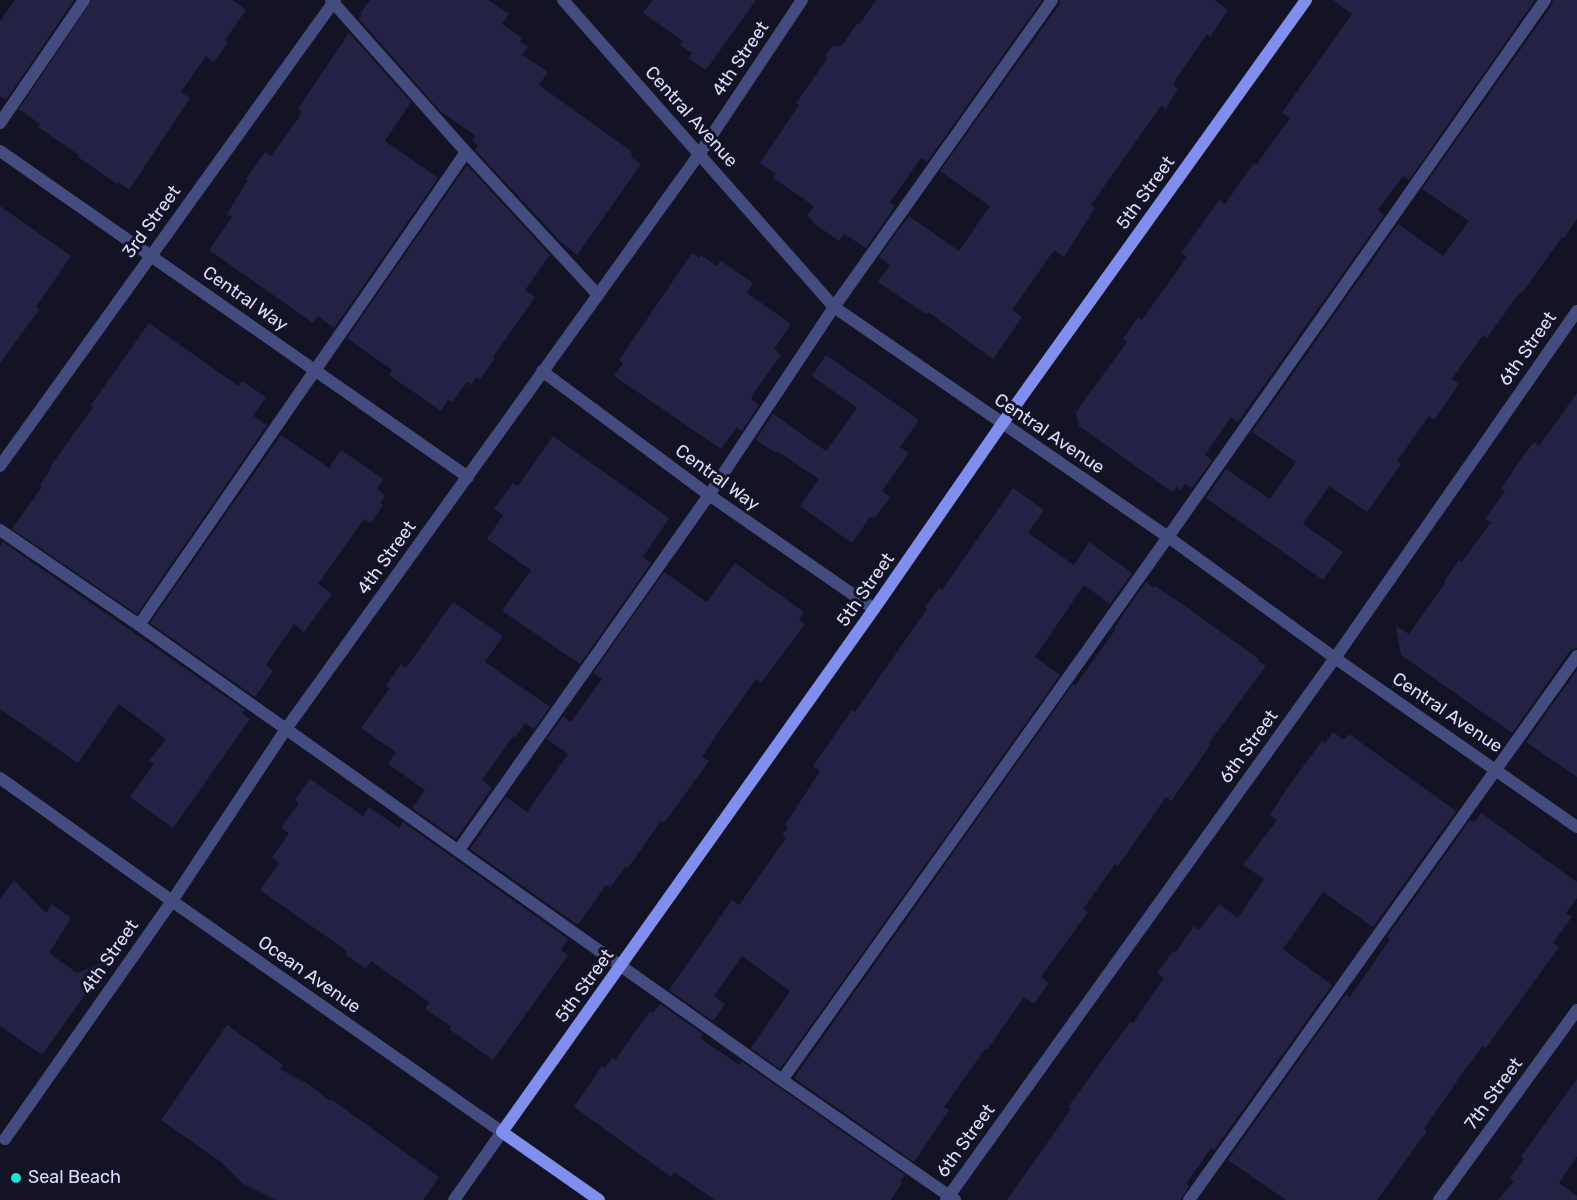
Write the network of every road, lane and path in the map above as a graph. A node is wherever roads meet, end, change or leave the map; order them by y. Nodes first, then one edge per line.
1 (84, 0) edge
2 (563, 0) edge
3 (802, 0) edge
4 (1052, 0) edge
5 (1306, 0) edge
6 (1545, 0) edge
7 (333, 1) edge
8 (0, 123) edge
9 (0, 151) edge
10 (466, 152) junction
11 (700, 153) junction
12 (150, 255) junction
13 (598, 295) junction
14 (834, 307) junction
15 (1577, 311) edge
16 (315, 369) junction
17 (542, 371) junction
18 (1002, 424) junction
19 (0, 466) edge
20 (468, 477) junction
21 (709, 495) junction
22 (0, 530) edge
23 (1168, 537) junction
24 (874, 609) junction
25 (139, 625) junction
26 (1577, 656) edge
27 (1335, 658) junction
28 (286, 729) junction
29 (1498, 770) junction
30 (0, 778) edge
31 (1577, 827) edge
32 (458, 851) junction
33 (171, 901) junction
34 (622, 965) junction
35 (1577, 1010) edge
36 (782, 1080) junction
37 (502, 1132) junction
38 (5, 1138) dead end
39 (950, 1199) edge
40 (454, 1200) edge
41 (599, 1200) edge
42 (1189, 1200) edge
43 (1439, 1200) edge

1 - 8 street
2 - 11 street, Central Avenue
3 - 11 street, 4th Street
4 - 14 street
5 - 18 main road, 5th Street
6 - 23 street
7 - 10 street
7 - 12 street, 3rd Street
9 - 12 street, Central Way
10 - 13 street
10 - 16 street
11 - 13 street, 4th Street
11 - 14 street, Central Avenue
12 - 16 street, Central Way
12 - 19 street, 3rd Street
13 - 17 street, 4th Street
14 - 18 street, Central Avenue
14 - 21 street
15 - 27 street, 6th Street
16 - 20 street, Central Way
16 - 25 street
17 - 20 street, 4th Street
17 - 21 street, Central Way
18 - 23 street, Central Avenue
18 - 24 main road, 5th Street
20 - 28 street, 4th Street
21 - 24 street, Central Way
21 - 32 street
22 - 25 street
23 - 27 street, Central Avenue
23 - 36 street
24 - 34 main road, 5th Street
25 - 28 street
26 - 29 street
27 - 29 street, Central Avenue
27 - 39 street, 6th Street
28 - 32 street
28 - 33 street, 4th Street
29 - 31 street, Central Avenue
29 - 42 street
30 - 33 street, Ocean Avenue
32 - 34 street
33 - 37 street, Ocean Avenue
33 - 38 street, 4th Street
34 - 36 street
34 - 37 main road, 5th Street
35 - 43 street, 7th Street
36 - 39 street
37 - 40 street, 5th Street
37 - 41 main road, Ocean Avenue

